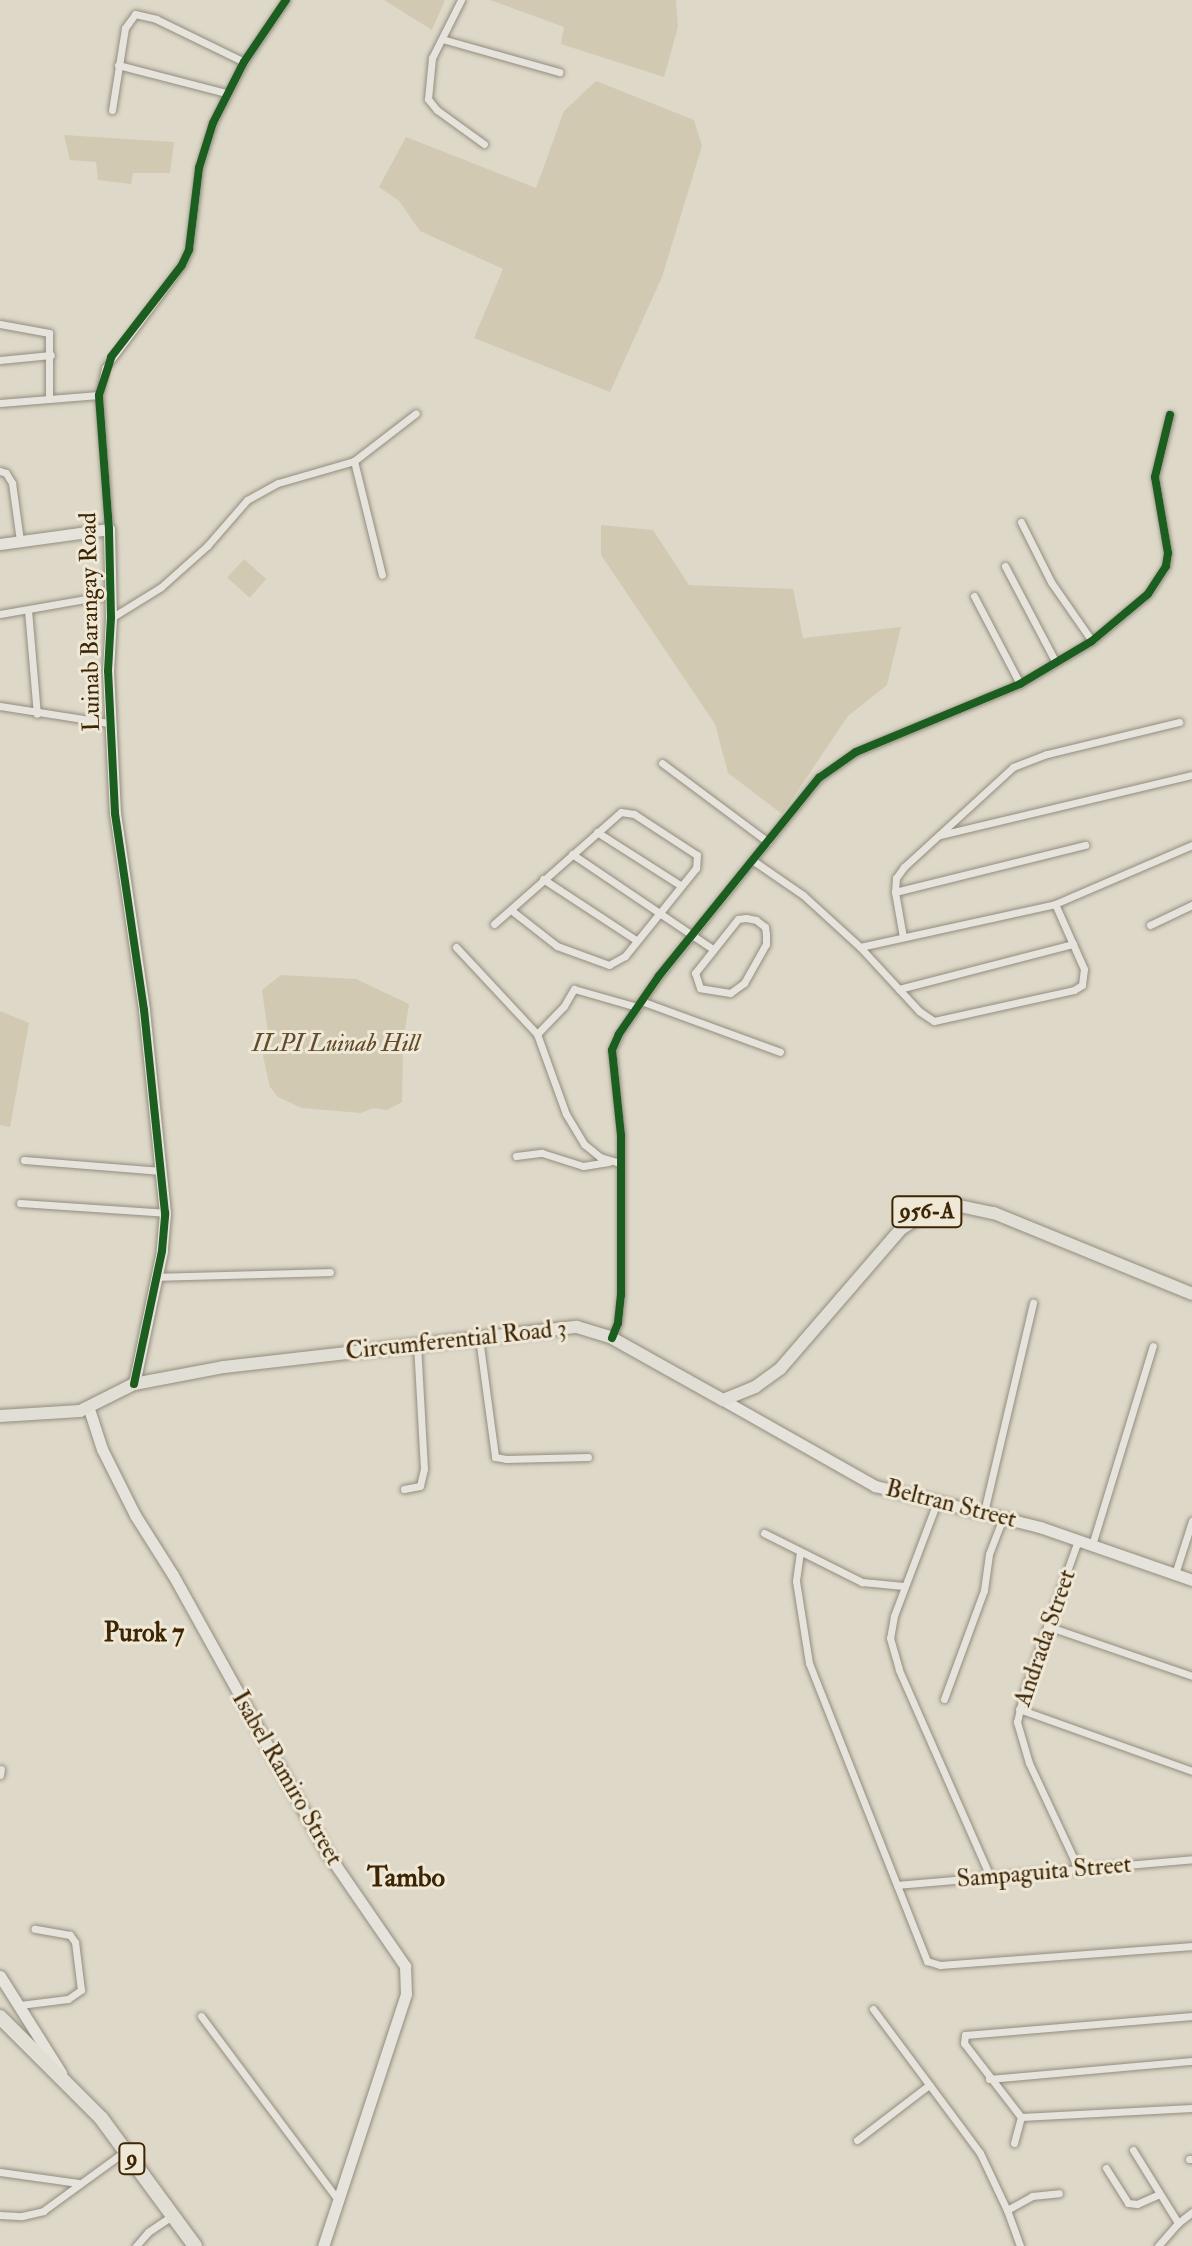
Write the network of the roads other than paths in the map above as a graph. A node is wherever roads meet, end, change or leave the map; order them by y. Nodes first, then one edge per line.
1 (286, 0) edge
2 (461, 0) edge
3 (442, 39) junction
4 (244, 62) junction
5 (118, 65) junction
6 (559, 72) dead end
7 (226, 93) junction
8 (112, 110) dead end
9 (484, 144) dead end
10 (0, 324) edge
11 (51, 355) junction
12 (0, 360) edge
13 (99, 395) junction
14 (49, 399) junction
15 (0, 403) edge
16 (416, 413) dead end
17 (1170, 415) dead end
18 (354, 461) junction
19 (0, 471) edge
20 (1021, 522) dead end
21 (109, 529) junction
22 (20, 541) junction
23 (0, 544) edge
24 (1005, 566) dead end
25 (382, 575) dead end
26 (109, 595) junction
27 (974, 596) dead end
28 (28, 610) junction
29 (0, 614) edge
30 (111, 618) junction
31 (1092, 641) junction
32 (1055, 661) junction
33 (1020, 684) junction
34 (0, 706) edge
35 (37, 714) junction
36 (1179, 722) dead end
37 (109, 723) junction
38 (662, 763) dead end
39 (1191, 775) edge
40 (597, 832) junction
41 (938, 836) junction
42 (768, 842) junction
43 (1085, 845) dead end
44 (1192, 845) edge
45 (572, 854) junction
46 (755, 862) junction
47 (543, 879) junction
48 (680, 885) junction
49 (895, 892) junction
50 (1055, 904) junction
51 (1192, 905) edge
52 (511, 910) junction
53 (658, 914) junction
54 (494, 924) dead end
55 (1150, 925) dead end
56 (903, 937) junction
57 (693, 938) junction
58 (636, 940) junction
59 (1073, 944) junction
60 (456, 947) dead end
61 (860, 947) junction
62 (713, 949) junction
63 (899, 989) junction
64 (639, 1004) junction
65 (537, 1034) junction
66 (780, 1052) dead end
67 (516, 1156) dead end
68 (24, 1160) dead end
69 (616, 1162) junction
70 (162, 1171) junction
71 (20, 1203) dead end
72 (165, 1213) junction
73 (330, 1272) dead end
74 (155, 1277) junction
75 (1192, 1294) edge
76 (1033, 1303) dead end
77 (479, 1335) junction
78 (612, 1338) junction
79 (417, 1343) junction
80 (1153, 1346) dead end
81 (134, 1384) junction
82 (723, 1400) junction
83 (89, 1409) junction
84 (0, 1416) edge
85 (588, 1457) dead end
86 (404, 1489) dead end
87 (937, 1502) junction
88 (984, 1512) junction
89 (1003, 1517) junction
90 (1192, 1521) edge
91 (764, 1533) dead end
92 (1078, 1540) junction
93 (1092, 1545) junction
94 (800, 1552) junction
95 (1175, 1574) junction
96 (1192, 1580) edge
97 (904, 1586) junction
98 (1047, 1626) junction
99 (1192, 1676) edge
100 (944, 1699) dead end
101 (1019, 1709) junction
102 (1192, 1771) edge
103 (1192, 1859) edge
104 (1078, 1868) junction
105 (990, 1876) junction
106 (897, 1885) junction
107 (35, 1929) dead end
108 (1192, 1946) edge
109 (0, 1976) edge
110 (20, 2005) junction
111 (873, 2009) dead end
112 (201, 2016) dead end
113 (1192, 2016) edge
114 (0, 2017) edge
115 (0, 2030) edge
116 (1192, 2061) edge
117 (64, 2078) junction
118 (989, 2079) junction
119 (929, 2085) junction
120 (1192, 2108) edge
121 (1021, 2117) junction
122 (857, 2140) dead end
123 (1014, 2143) dead end
124 (1133, 2150) dead end
125 (126, 2151) junction
126 (1106, 2168) dead end
127 (0, 2172) edge
128 (78, 2183) junction
129 (1059, 2193) dead end
130 (1159, 2194) junction
131 (339, 2201) junction
132 (1007, 2210) junction
133 (1192, 2212) edge
134 (0, 2215) edge
135 (173, 2215) junction
136 (1178, 2223) junction
137 (136, 2246) edge
138 (195, 2246) edge
139 (323, 2246) edge
140 (1020, 2246) edge
141 (1158, 2246) edge

1 - 4 street, Luinab Barangay Road
2 - 3 street
3 - 6 street
3 - 9 street
4 - 5 street
4 - 7 street, Luinab Barangay Road
5 - 7 street
5 - 8 street
7 - 13 street, Luinab Barangay Road
10 - 11 street
11 - 12 street
11 - 14 street
13 - 14 street
13 - 21 street, Luinab Barangay Road
14 - 15 street
16 - 18 street
17 - 31 street
18 - 25 street
18 - 30 street
19 - 22 street
20 - 31 street
21 - 22 street
21 - 26 street, Luinab Barangay Road
22 - 23 street
24 - 32 street
26 - 28 street
26 - 30 street, Luinab Barangay Road
27 - 33 street
28 - 29 street
28 - 35 street
30 - 37 street, Luinab Barangay Road
31 - 32 street
32 - 33 street
33 - 42 street
34 - 35 street
35 - 37 street
36 - 41 street
37 - 70 street, Luinab Barangay Road
38 - 42 street
39 - 41 street
40 - 45 street
40 - 48 street
40 - 48 street
41 - 49 street
42 - 46 street
43 - 49 street
44 - 50 street
45 - 47 street
45 - 53 street
46 - 57 street
46 - 61 street
47 - 52 street
47 - 58 street
48 - 53 street
49 - 56 street
50 - 56 street
50 - 59 street
51 - 55 street
52 - 54 street
52 - 58 street
53 - 57 street
53 - 58 street
56 - 61 street
57 - 62 street
57 - 64 street
59 - 63 street
59 - 63 street
60 - 65 street
61 - 63 street
62 - 62 street
64 - 65 street
64 - 66 street
64 - 69 street
65 - 69 street
67 - 69 street
68 - 70 street
69 - 78 street
70 - 72 street, Luinab Barangay Road
71 - 72 street
72 - 74 street, Luinab Barangay Road
73 - 74 street
74 - 81 street, Luinab Barangay Road
75 - 82 main road, 956-A
76 - 88 street
77 - 78 main road, Circumferential Road 3
77 - 79 main road, Circumferential Road 3
77 - 85 street
78 - 82 main road, Circumferential Road 3
79 - 81 main road, Circumferential Road 3
79 - 86 street
80 - 93 street
81 - 83 main road, Circumferential Road 3
82 - 87 street, Beltran Street
83 - 84 main road, Circumferential Road 3
83 - 131 street, Isabel Ramiro Street
87 - 88 street, Beltran Street
87 - 97 street
88 - 89 street, Beltran Street
89 - 92 street, Beltran Street
89 - 100 street
90 - 95 street
91 - 94 street
92 - 93 street, Beltran Street
92 - 98 street, Andrada Street
93 - 95 street, Beltran Street
94 - 97 street
94 - 106 street
95 - 96 street, Beltran Street
97 - 105 street
98 - 99 street
98 - 101 street, Andrada Street
101 - 102 street
101 - 104 street, Andrada Street
103 - 104 street, Sampaguita Street
104 - 105 street, Sampaguita Street
105 - 106 street, Sampaguita Street
106 - 108 street
107 - 110 street
109 - 110 street
110 - 117 street
111 - 119 street
112 - 131 street
113 - 118 street
114 - 117 highway, 9
115 - 117 highway, 9
116 - 118 street
117 - 125 highway, 9
118 - 121 street
119 - 122 street
119 - 132 street
120 - 121 street
121 - 123 street
124 - 130 street
125 - 128 street
125 - 135 highway, 9
126 - 130 street
127 - 128 street
128 - 134 street
129 - 132 street
130 - 136 street
131 - 139 street, Isabel Ramiro Street
132 - 140 street
133 - 136 street
135 - 137 street
135 - 138 highway, 9
136 - 141 street

